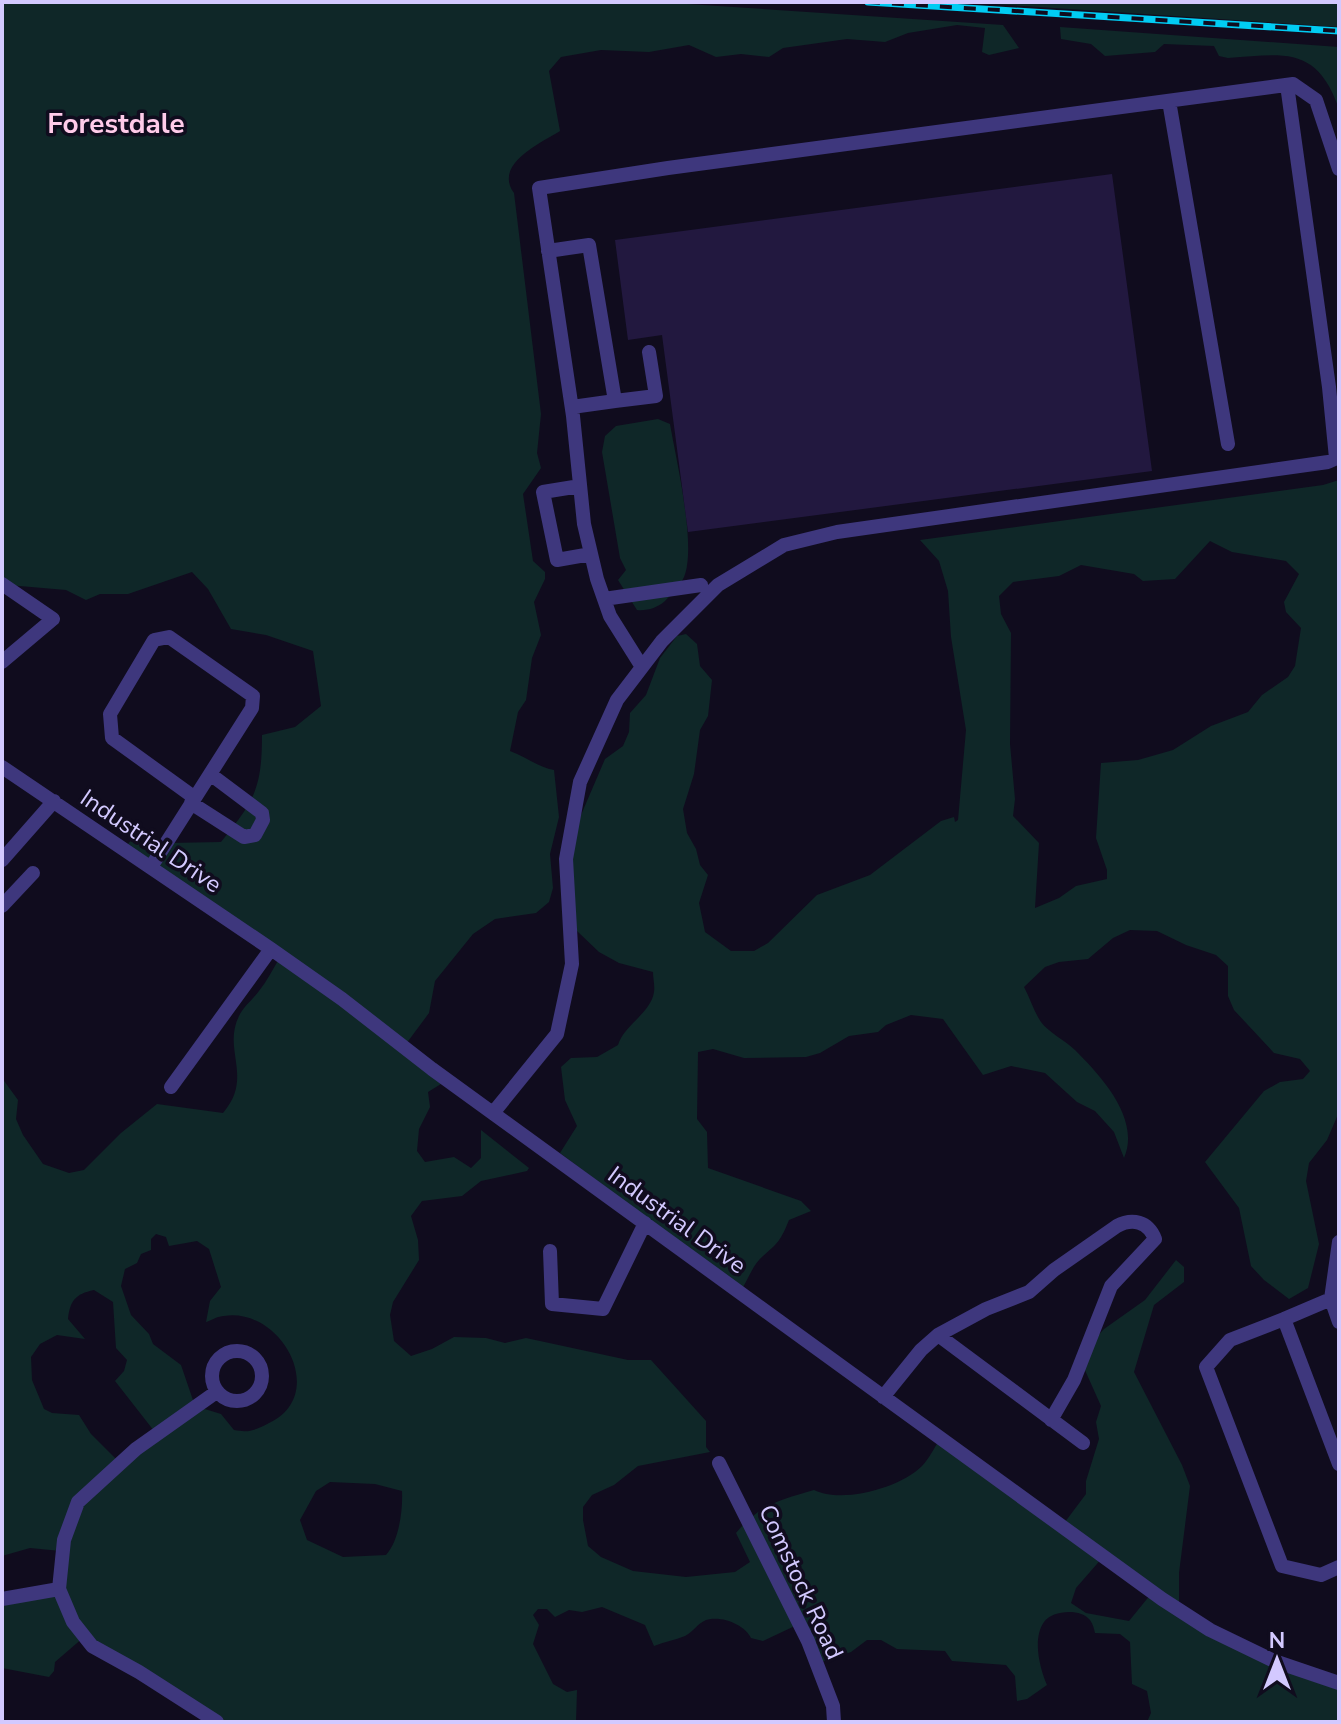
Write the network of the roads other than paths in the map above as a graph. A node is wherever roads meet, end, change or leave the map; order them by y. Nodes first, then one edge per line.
1 (1287, 85) junction
2 (1169, 101) junction
3 (1339, 169) edge
4 (548, 251) junction
5 (649, 352) dead end
6 (615, 401) junction
7 (572, 407) junction
8 (1228, 444) dead end
9 (1337, 458) edge
10 (580, 486) junction
11 (591, 554) junction
12 (2, 584) edge
13 (701, 585) dead end
14 (604, 599) junction
15 (2, 662) edge
16 (642, 667) junction
17 (2, 767) edge
18 (210, 774) junction
19 (193, 800) junction
20 (54, 801) junction
21 (2, 860) edge
22 (151, 867) junction
23 (33, 873) dead end
24 (2, 906) edge
25 (271, 949) junction
26 (171, 1087) dead end
27 (493, 1113) junction
28 (645, 1223) junction
29 (1339, 1242) edge
30 (550, 1251) dead end
31 (1331, 1299) junction
32 (1284, 1319) junction
33 (1339, 1322) edge
34 (938, 1335) junction
35 (215, 1393) dead end
36 (883, 1397) junction
37 (1051, 1420) junction
38 (1083, 1443) dead end
39 (719, 1463) dead end
40 (1339, 1464) edge
41 (1339, 1567) edge
42 (59, 1589) junction
43 (2, 1599) edge
44 (1339, 1683) edge
45 (217, 1722) edge
46 (834, 1722) edge

1 - 2 street
1 - 3 street
1 - 9 street
2 - 4 street
2 - 8 street
4 - 6 street
4 - 7 street
5 - 6 street
6 - 7 street
7 - 10 street
9 - 16 street
10 - 11 street
10 - 11 street
11 - 14 street
12 - 15 street
13 - 14 street
14 - 16 street
16 - 27 street
17 - 20 street, Industrial Drive
18 - 19 street
18 - 19 street
18 - 19 street
19 - 22 street
20 - 21 street
20 - 22 street, Industrial Drive
22 - 25 street, Industrial Drive
23 - 24 street
25 - 26 street
25 - 27 street, Industrial Drive
27 - 28 street, Industrial Drive
28 - 30 street
28 - 36 street, Industrial Drive
29 - 31 street
31 - 32 street
31 - 33 street
32 - 40 street
32 - 41 street
34 - 36 street
34 - 37 street
34 - 37 street
35 - 42 street
36 - 44 street, Industrial Drive
37 - 38 street
39 - 46 street, Comstock Road
42 - 43 street
42 - 45 street

